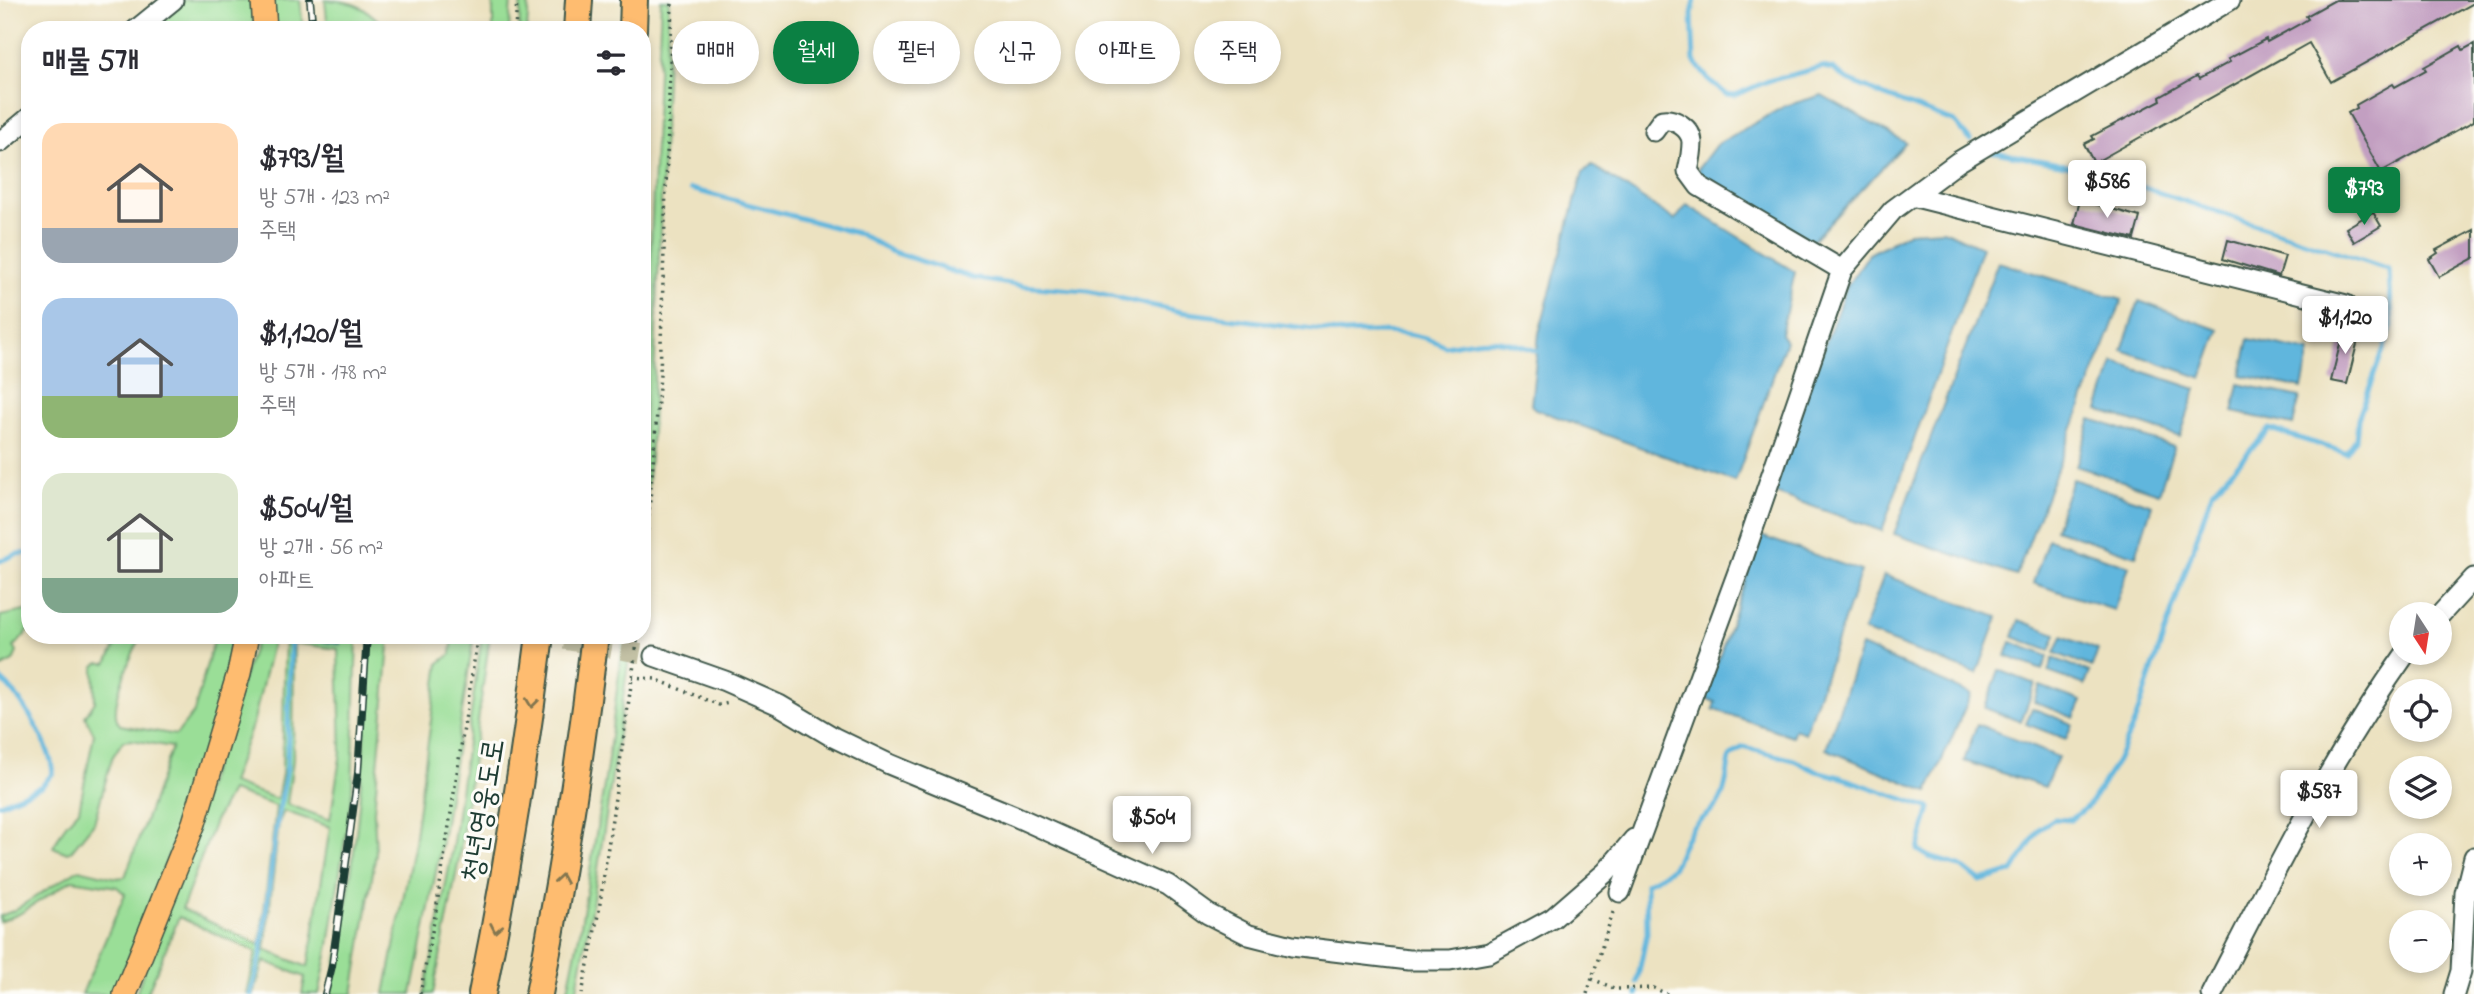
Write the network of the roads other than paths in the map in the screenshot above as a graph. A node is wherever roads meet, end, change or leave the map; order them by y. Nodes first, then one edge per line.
1 (173, 0) edge
2 (263, 0) edge
3 (579, 0) edge
4 (634, 0) edge
5 (2230, 0) edge
6 (147, 21) edge
7 (264, 21) edge
8 (578, 21) edge
9 (633, 21) edge
10 (21, 124) edge
11 (1654, 131) dead end
12 (0, 142) edge
13 (1912, 196) junction
14 (1842, 270) junction
15 (2346, 305) dead end
16 (2474, 578) edge
17 (2452, 602) edge
18 (245, 644) edge
19 (539, 644) edge
20 (594, 644) edge
21 (654, 656) tunnel mouth
22 (2397, 665) edge
23 (1643, 827) junction
24 (2474, 857) edge
25 (1620, 892) road end
26 (125, 994) edge
27 (482, 994) edge
28 (539, 994) edge
29 (2212, 994) edge
30 (2454, 994) edge

1 - 6 street
2 - 7 main road
3 - 8 highway
4 - 9 highway
5 - 13 street
10 - 12 street
11 - 14 street
13 - 14 street
13 - 15 street
14 - 23 street
16 - 17 street
18 - 26 main road
19 -> 27 highway, 청년영웅도로
28 -> 20 highway
21 - 23 street
22 - 29 street
23 - 25 street
24 - 30 street

